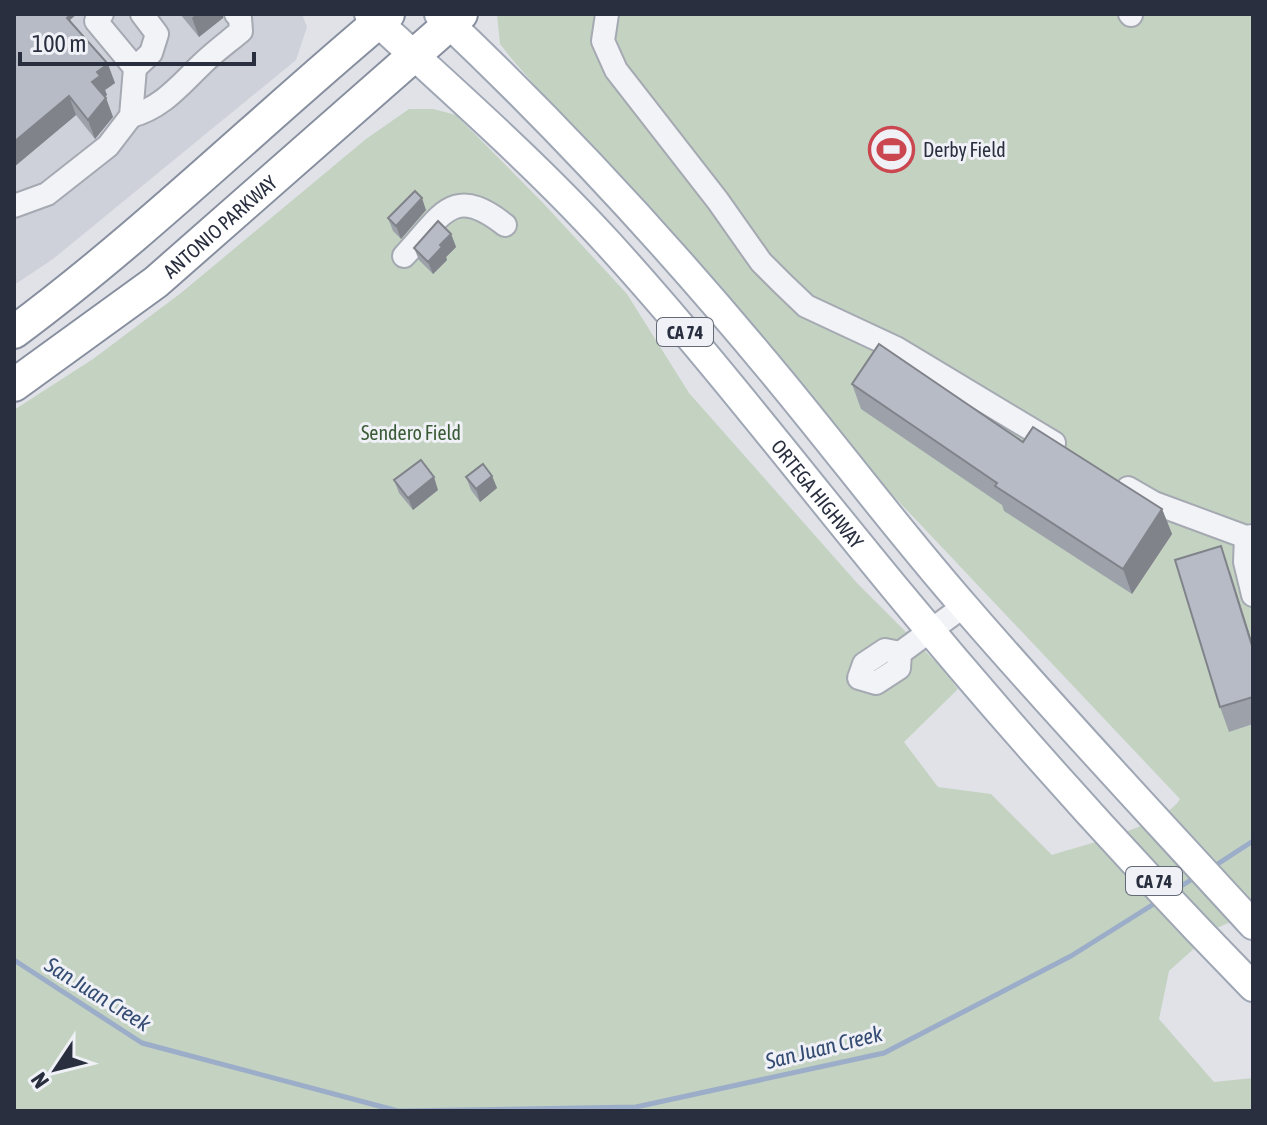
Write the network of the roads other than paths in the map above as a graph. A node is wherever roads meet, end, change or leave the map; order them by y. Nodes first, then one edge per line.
1 (102, 14) edge
2 (142, 14) edge
3 (236, 14) edge
4 (607, 14) edge
5 (378, 17) edge
6 (450, 17) edge
7 (416, 56) junction
8 (135, 68) junction
9 (131, 116) junction
10 (14, 206) edge
11 (505, 225) dead end
12 (404, 256) dead end
13 (14, 332) edge
14 (14, 385) edge
15 (1072, 454) edge
16 (1113, 479) edge
17 (1250, 536) edge
18 (1253, 595) edge
19 (964, 606) junction
20 (930, 630) junction
21 (900, 653) dead end
22 (1253, 925) edge
23 (1253, 987) edge

1 - 8 lane
2 - 8 lane
3 - 9 lane
4 - 15 lane
5 - 7 main road, ORTEGA HIGHWAY / CA 74
5 - 13 highway
6 - 7 highway, ANTONIO PARKWAY
6 - 19 main road, CA 74
7 - 14 highway, ANTONIO PARKWAY
7 - 20 main road, ORTEGA HIGHWAY / CA 74
8 - 9 lane
9 - 10 lane
11 - 12 lane
16 - 17 lane
17 - 18 lane
19 - 20 lane
19 - 22 main road, CA 74
20 - 21 lane
20 - 23 main road, ORTEGA HIGHWAY / CA 74

